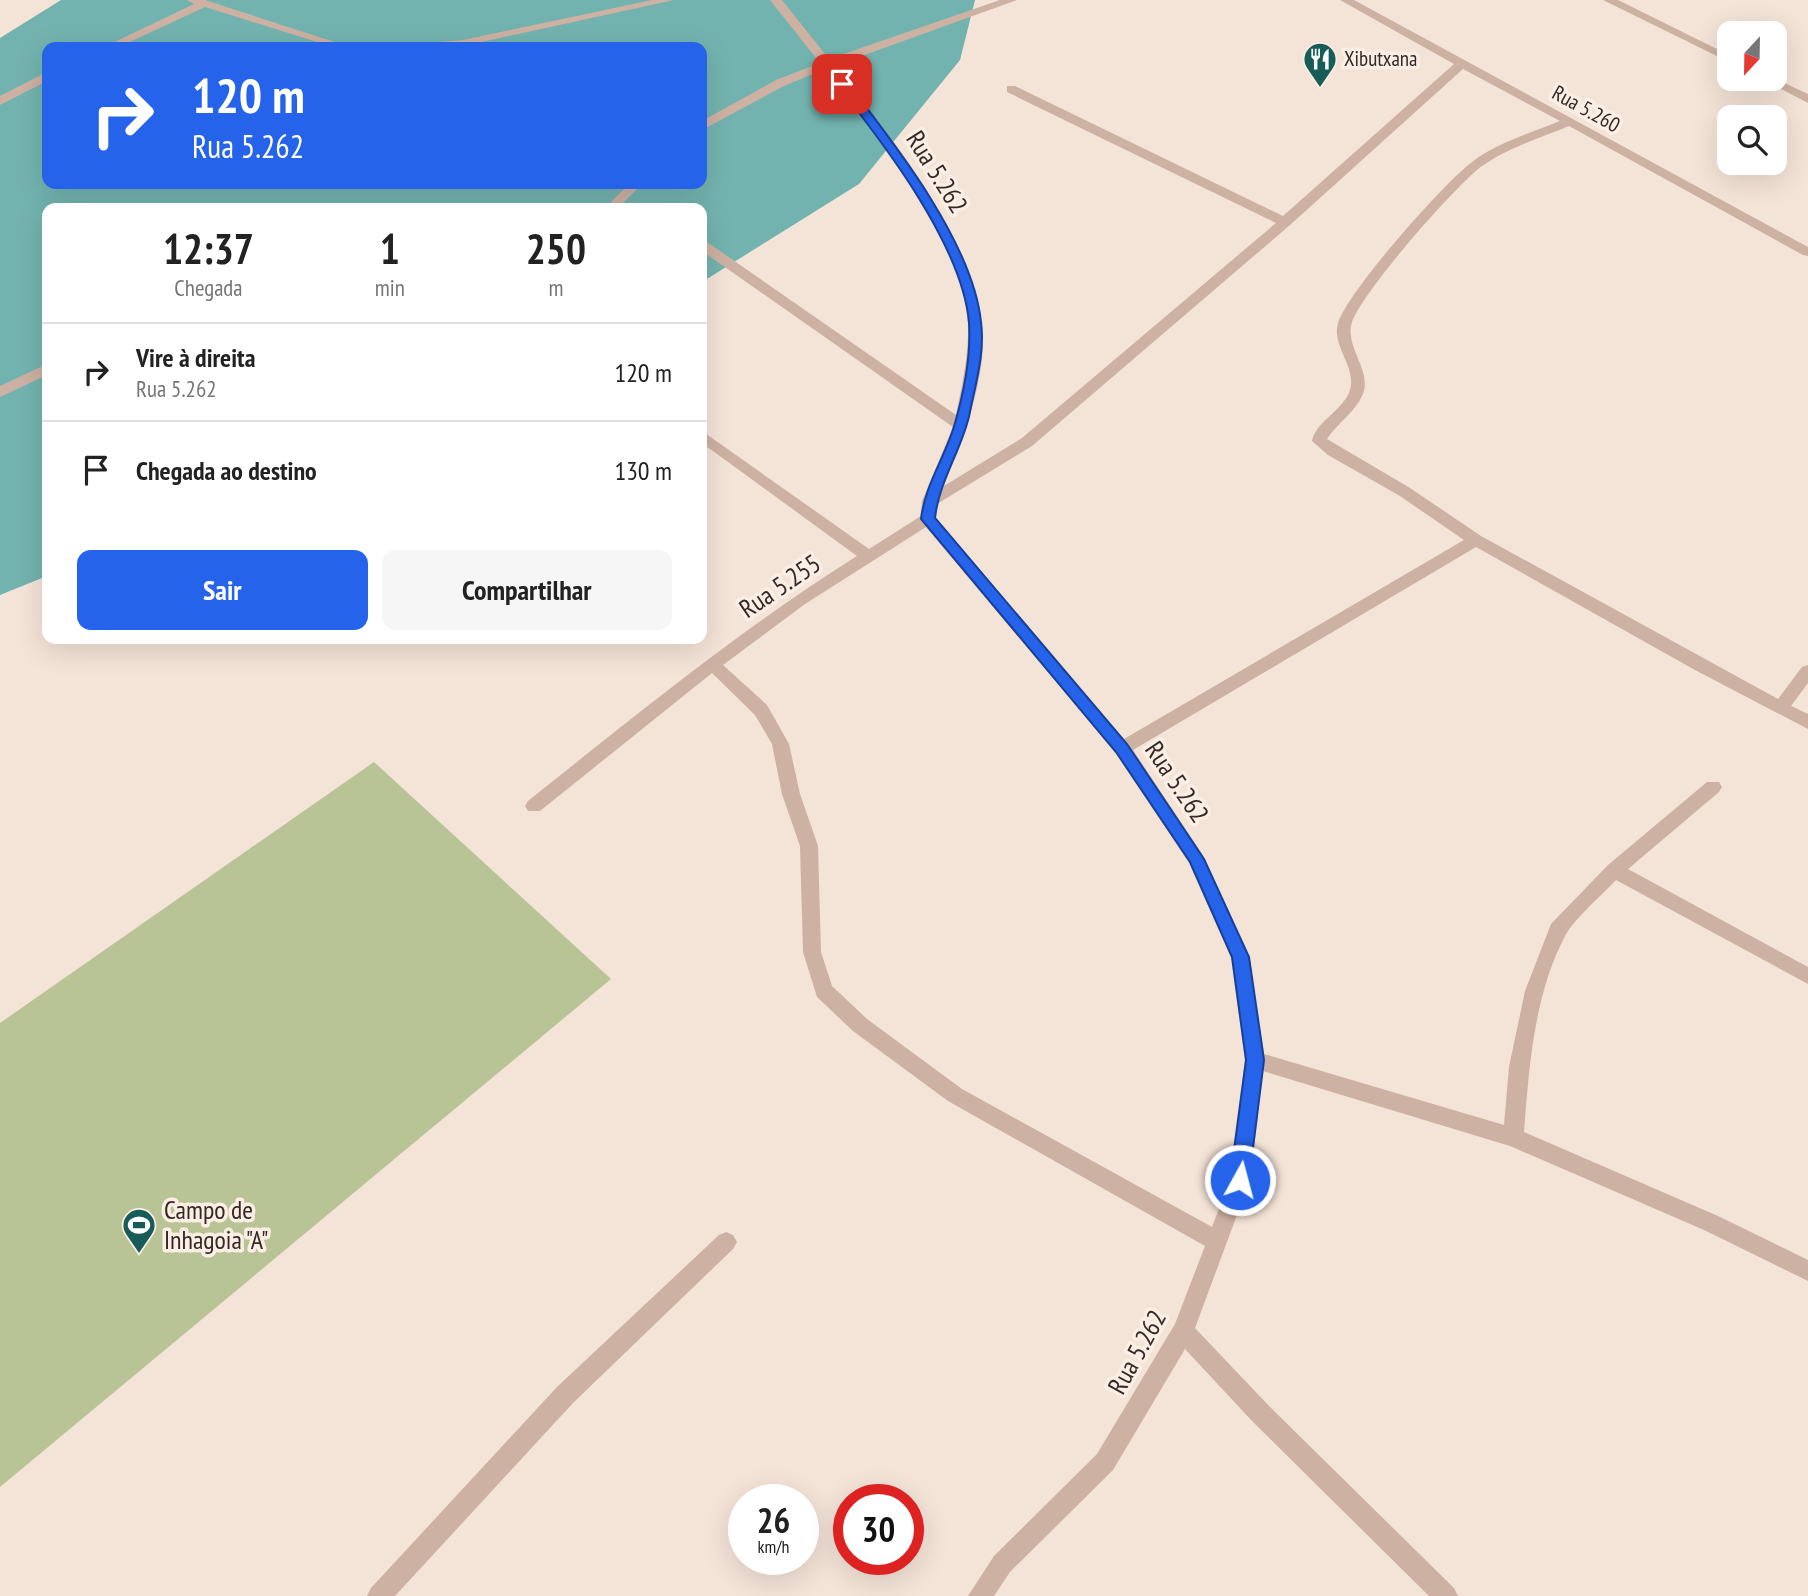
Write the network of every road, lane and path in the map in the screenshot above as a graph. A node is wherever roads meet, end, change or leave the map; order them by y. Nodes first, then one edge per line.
1 (668, 0) edge
2 (776, 0) edge
3 (1011, 0) edge
4 (1346, 0) edge
5 (1609, 0) edge
6 (198, 2) edge
7 (120, 42) edge
8 (328, 42) edge
9 (468, 42) edge
10 (1717, 54) edge
11 (1462, 63) junction
12 (827, 64) junction
13 (42, 79) edge
14 (1787, 88) edge
15 (1011, 89) dead end
16 (1808, 99) edge
17 (0, 101) edge
18 (1569, 122) junction
19 (707, 123) edge
20 (631, 189) edge
21 (617, 203) edge
22 (1285, 222) junction
23 (707, 248) edge
24 (1808, 252) edge
25 (42, 371) edge
26 (0, 392) edge
27 (961, 425) junction
28 (707, 440) edge
29 (929, 510) junction
30 (1476, 540) junction
31 (869, 557) junction
32 (712, 664) junction
33 (1808, 671) edge
34 (1781, 707) junction
35 (1808, 722) edge
36 (1122, 748) junction
37 (1713, 787) dead end
38 (534, 806) dead end
39 (1614, 870) junction
40 (1808, 976) edge
41 (1255, 1060) junction
42 (1513, 1137) junction
43 (1216, 1241) junction
44 (726, 1242) dead end
45 (1808, 1270) edge
46 (1182, 1331) junction
47 (379, 1596) edge
48 (979, 1596) edge
49 (1446, 1596) edge

1 - 9 street
2 - 12 street, Rua 5.262
3 - 12 street
4 - 11 street, Rua 5.260
5 - 10 street
6 - 7 street
6 - 8 street
11 - 18 street, Rua 5.260
11 - 22 street, Rua 5.255
12 - 19 street
12 - 27 street, Rua 5.262
13 - 17 street
14 - 16 street
15 - 22 street
18 - 24 street, Rua 5.260
18 - 30 street
20 - 21 street
22 - 29 street, Rua 5.255
23 - 27 street
25 - 26 street
27 - 29 street, Rua 5.262
28 - 31 street
29 - 31 street, Rua 5.255
29 - 36 street, Rua 5.262
30 - 34 street
30 - 36 street
31 - 32 street, Rua 5.255
32 - 38 street, Rua 5.255
32 - 43 street
33 - 34 street
34 - 35 street
36 - 41 street, Rua 5.262
37 - 39 street
39 - 40 street
39 - 42 street
41 - 42 street
41 - 43 street, Rua 5.262
42 - 45 street
43 - 46 street, Rua 5.262
44 - 47 street
46 - 48 street, Rua 5.262
46 - 49 street

